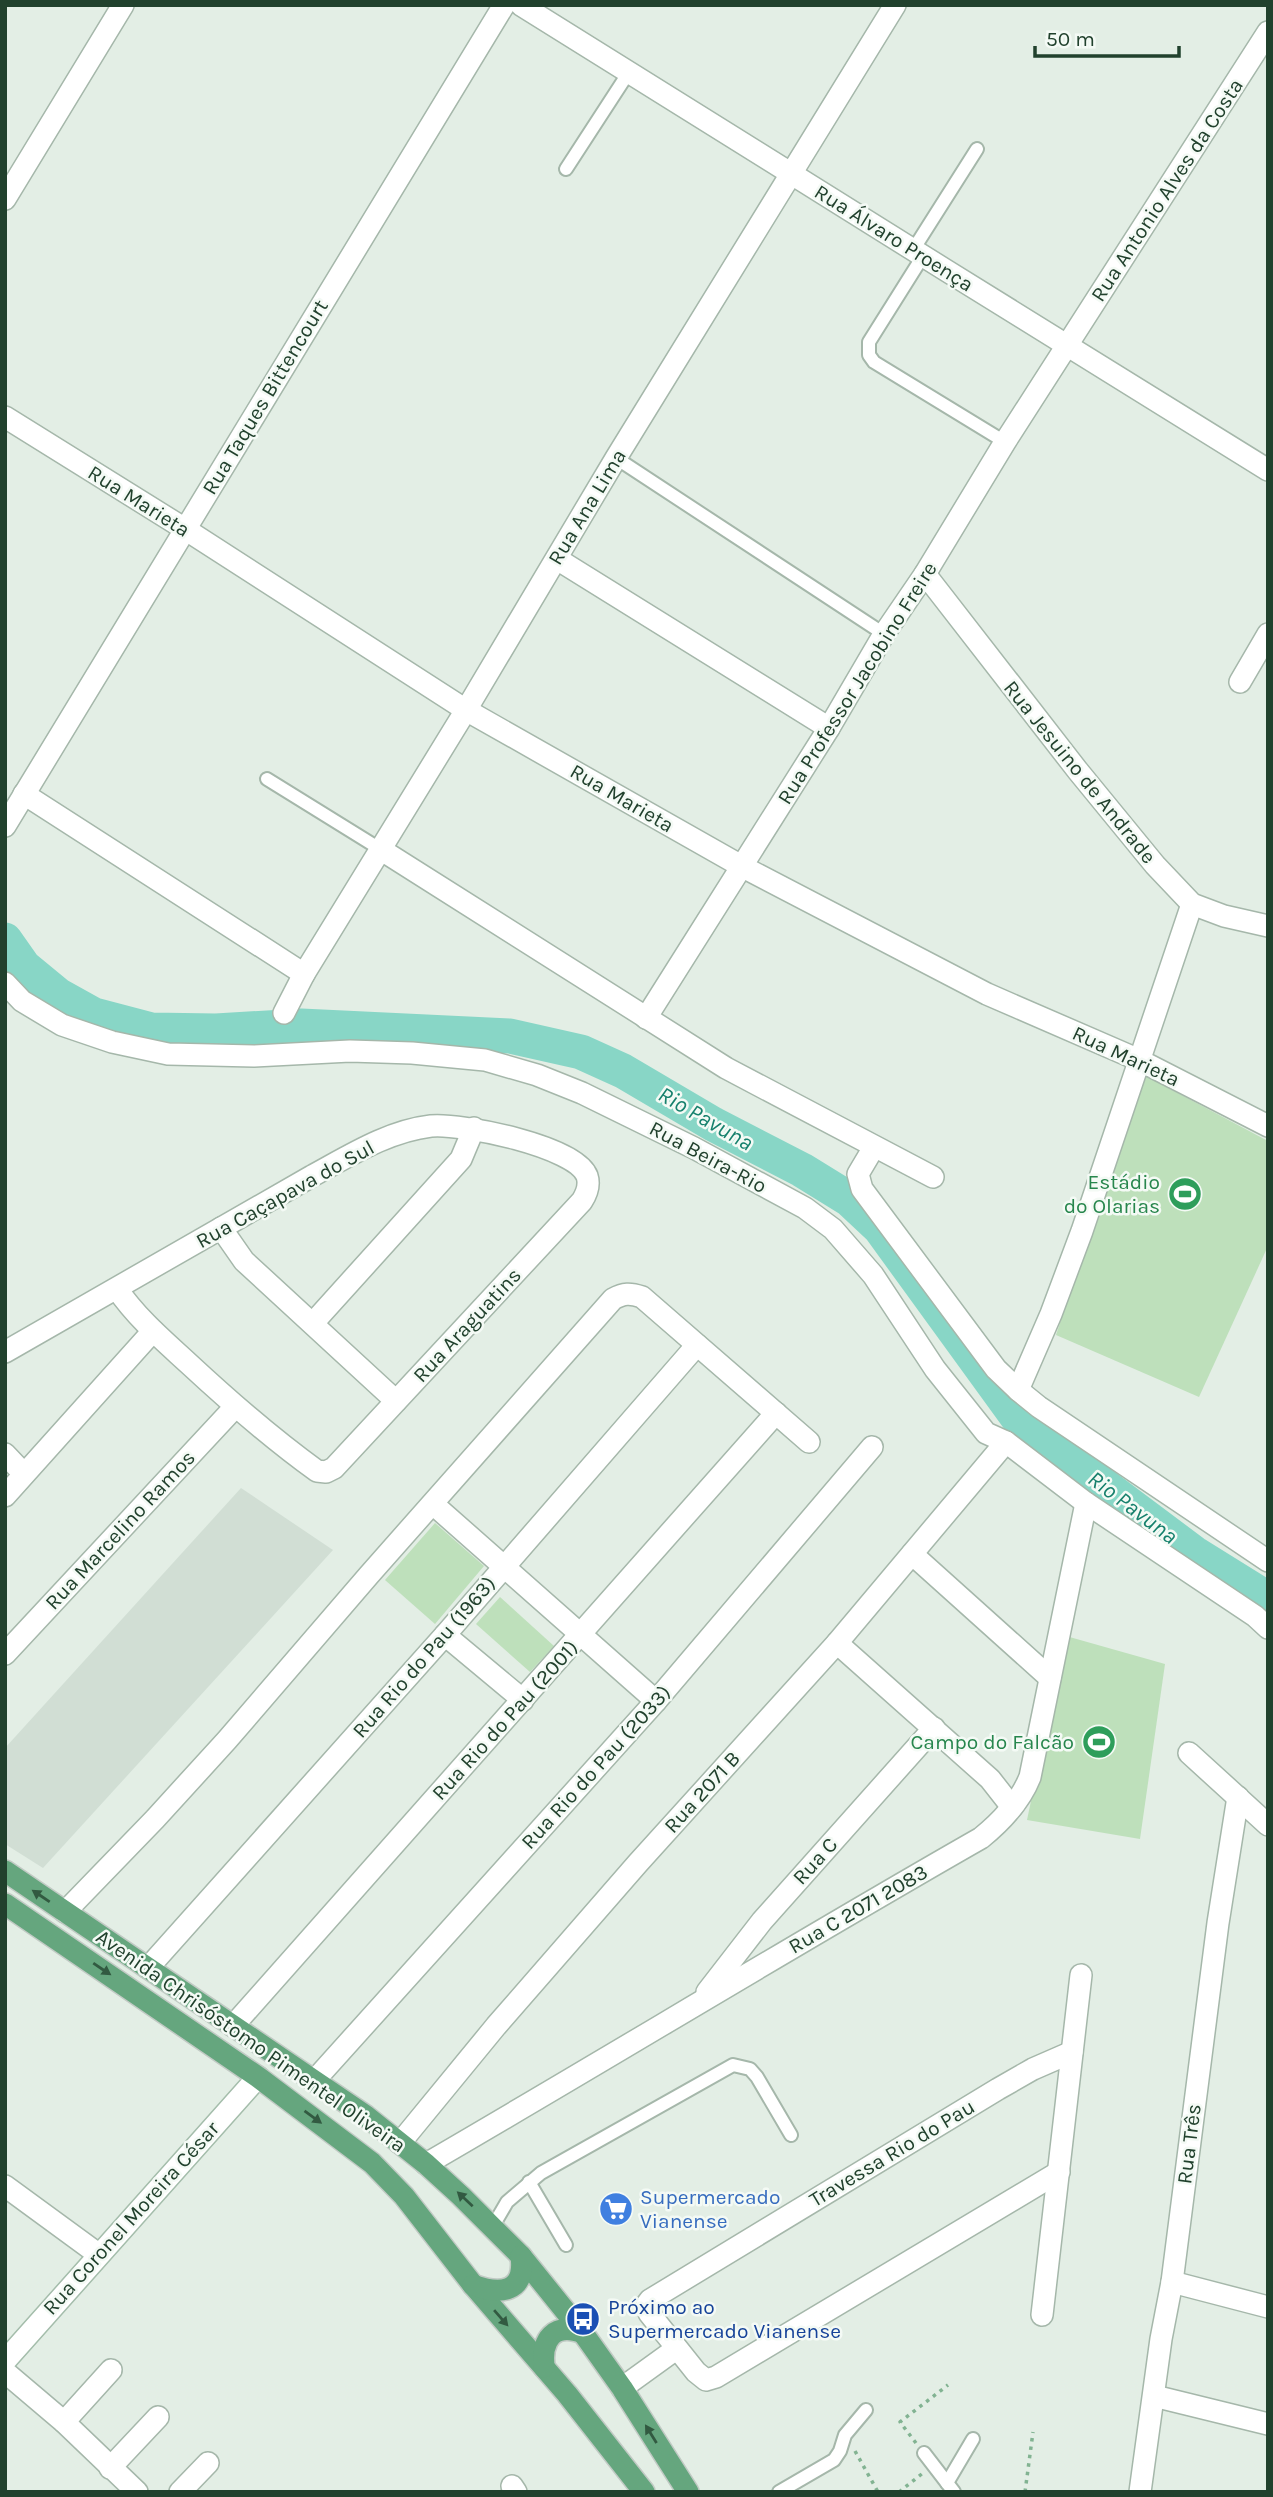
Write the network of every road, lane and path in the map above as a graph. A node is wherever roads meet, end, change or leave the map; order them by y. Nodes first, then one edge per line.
1 (123, 5) edge
2 (504, 5) edge
3 (521, 5) edge
4 (895, 5) edge
5 (1268, 32) edge
6 (629, 72) junction
7 (977, 149) dead end
8 (566, 169) dead end
9 (792, 173) junction
10 (5, 199) edge
11 (918, 253) junction
12 (1066, 347) junction
13 (5, 417) edge
14 (1005, 442) junction
15 (616, 458) junction
16 (1268, 470) edge
17 (185, 529) junction
18 (556, 559) junction
19 (925, 574) junction
20 (884, 634) junction
21 (1268, 634) edge
22 (1240, 682) dead end
23 (466, 710) junction
24 (829, 729) junction
25 (267, 779) dead end
26 (24, 794) junction
27 (5, 826) edge
28 (380, 849) junction
29 (743, 867) junction
30 (1192, 904) junction
31 (1268, 926) edge
32 (304, 975) junction
33 (5, 983) edge
34 (284, 1013) dead end
35 (646, 1018) junction
36 (1139, 1060) junction
37 (1268, 1126) edge
38 (474, 1128) junction
39 (874, 1147) junction
40 (583, 1169) joint
41 (933, 1177) dead end
42 (221, 1228) junction
43 (117, 1289) junction
44 (313, 1323) junction
45 (153, 1331) junction
46 (697, 1345) junction
47 (5, 1352) edge
48 (1018, 1390) junction
49 (397, 1402) junction
50 (235, 1407) junction
51 (776, 1413) junction
52 (809, 1442) dead end
53 (1006, 1442) junction
54 (872, 1447) dead end
55 (5, 1454) edge
56 (24, 1474) junction
57 (5, 1496) edge
58 (1086, 1503) junction
59 (433, 1504) junction
60 (912, 1554) junction
61 (1268, 1561) edge
62 (503, 1565) junction
63 (1268, 1628) edge
64 (581, 1634) junction
65 (445, 1635) junction
66 (837, 1643) junction
67 (5, 1654) edge
68 (1050, 1678) junction
69 (523, 1700) junction
70 (656, 1700) junction
71 (934, 1728) junction
72 (1189, 1753) dead end
73 (1238, 1797) junction
74 (1013, 1807) junction
75 (1268, 1825) edge
76 (5, 1871) edge
77 (5, 1904) edge
78 (65, 1912) junction
79 (148, 1968) junction
80 (1081, 1975) dead end
81 (702, 2000) junction
82 (233, 2026) junction
83 (1072, 2052) junction
84 (307, 2076) junction
85 (258, 2077) junction
86 (791, 2135) dead end
87 (400, 2143) junction
88 (426, 2164) junction
89 (1059, 2172) junction
90 (528, 2182) junction
91 (5, 2186) edge
92 (493, 2226) junction
93 (566, 2245) dead end
94 (98, 2254) junction
95 (521, 2256) junction
96 (1172, 2283) junction
97 (473, 2285) junction
98 (1268, 2307) edge
99 (1042, 2315) dead end
100 (583, 2333) junction
101 (677, 2349) junction
102 (5, 2361) edge
103 (544, 2367) junction
104 (111, 2370) dead end
105 (5, 2372) edge
106 (948, 2385) dead end
107 (622, 2388) junction
108 (1154, 2396) junction
109 (866, 2410) dead end
110 (158, 2417) dead end
111 (64, 2423) junction
112 (1268, 2424) edge
113 (1032, 2432) dead end
114 (845, 2435) junction
115 (973, 2440) dead end
116 (923, 2454) joint
117 (208, 2463) dead end
118 (933, 2465) junction
119 (110, 2468) junction
120 (951, 2488) edge
121 (137, 2492) edge
122 (180, 2492) edge
123 (644, 2492) edge
124 (688, 2492) edge
125 (779, 2492) edge
126 (878, 2492) edge
127 (899, 2492) edge
128 (1025, 2492) edge
129 (1140, 2492) edge

1 - 10 street
2 - 17 street, Rua Taques Bittencourt
3 - 6 street, Rua Álvaro Proença
4 - 9 street, Rua Ana Lima
5 - 12 street, Rua Antonio Alves da Costa
6 - 8 lane
6 - 9 street, Rua Álvaro Proença
7 - 11 lane
9 - 11 street, Rua Álvaro Proença
9 - 15 street, Rua Ana Lima
11 - 12 street, Rua Álvaro Proença
11 - 14 lane
12 - 14 street, Rua Professor Jacobino Freire
12 - 16 street, Rua Álvaro Proença
13 - 17 street, Rua Marieta
14 - 19 street, Rua Professor Jacobino Freire
15 - 18 street, Rua Ana Lima
15 - 20 lane
17 - 23 street, Rua Marieta
17 - 26 street, Rua Taques Bittencourt
18 - 23 street, Rua Ana Lima
18 - 24 street
19 - 20 street, Rua Professor Jacobino Freire
19 - 30 street, Rua Jesuino de Andrade
20 - 24 street, Rua Professor Jacobino Freire
21 - 22 street
23 - 28 street, Rua Ana Lima
23 - 29 street, Rua Marieta
24 - 29 street, Rua Professor Jacobino Freire
25 - 28 lane
26 - 27 street, Rua Taques Bittencourt
26 - 32 street
28 - 32 street, Rua Ana Lima
28 - 35 street
29 - 35 street, Rua Professor Jacobino Freire
29 - 36 street, Rua Marieta
30 - 31 street, Rua Jesuino de Andrade
30 - 36 street
32 - 34 street, Rua Ana Lima
33 - 53 street, Rua Beira-Rio
35 - 39 street
36 - 37 street, Rua Marieta
36 - 48 street
38 - 40 street, Rua Caçapava do Sul
38 - 42 street, Rua Caçapava do Sul
38 - 44 street
39 - 41 street
39 - 48 street
40 - 49 street, Rua Araguatins
42 - 43 street, Rua Caçapava do Sul
42 - 44 street
43 - 45 street
43 - 47 street, Rua Caçapava do Sul
44 - 49 street
45 - 50 street
45 - 56 street
46 - 51 street
46 - 59 street
46 - 62 street, Rua Rio do Pau (1963)
48 - 61 street
49 - 50 street, Rua Araguatins
50 - 67 street, Rua Marcelino Ramos
51 - 52 street
51 - 64 street, Rua Rio do Pau (2001)
53 - 58 street, Rua Beira-Rio
53 - 60 street, Rua 2071 B
54 - 70 street, Rua Rio do Pau (2033)
55 - 56 street
56 - 57 street
58 - 63 street, Rua Beira-Rio
58 - 68 street, Rua C 2071 2083
59 - 62 street
59 - 78 street
60 - 66 street, Rua 2071 B
60 - 68 street
62 - 64 street
62 - 65 street, Rua Rio do Pau (1963)
64 - 69 street, Rua Rio do Pau (2001)
64 - 70 street
65 - 69 street
65 - 79 street, Rua Rio do Pau (1963)
66 - 71 street
66 - 87 street, Rua 2071 B
68 - 74 street, Rua C 2071 2083
69 - 82 street, Rua Rio do Pau (2001)
70 - 84 street, Rua Rio do Pau (2033)
71 - 74 street
71 - 81 street, Rua C
72 - 73 street
73 - 75 street
73 - 96 street, Rua Três
74 - 81 street, Rua C 2071 2083
78 -> 76 main road, Avenida Chrisóstomo Pimentel Oliveira
77 -> 85 main road, Avenida Chrisóstomo Pimentel Oliveira
78 - 79 main road, Avenida Chrisóstomo Pimentel Oliveira
79 - 82 main road, Avenida Chrisóstomo Pimentel Oliveira
80 - 83 street
81 - 88 street, Rua C 2071 2083
82 - 84 main road, Avenida Chrisóstomo Pimentel Oliveira
83 - 89 street
83 - 101 street, Travessa Rio do Pau
84 - 85 main road
84 - 87 main road, Avenida Chrisóstomo Pimentel Oliveira
85 - 94 street, Rua Coronel Moreira César
85 -> 97 main road, Avenida Chrisóstomo Pimentel Oliveira
86 - 90 lane
87 - 88 main road, Avenida Chrisóstomo Pimentel Oliveira
92 -> 88 main road, Avenida Chrisóstomo Pimentel Oliveira
89 - 99 street
89 - 101 street, Travessa Rio do Pau
90 - 92 lane
90 - 93 lane
91 - 94 street
92 - 95 main road, Avenida Chrisóstomo Pimentel Oliveira
94 - 102 street, Rua Coronel Moreira César
95 - 97 main road
95 - 100 main road, Avenida Chrisóstomo Pimentel Oliveira
96 - 98 street
96 - 108 street, Rua Três
97 -> 103 main road, Avenida Chrisóstomo Pimentel Oliveira
100 - 103 main road
100 - 107 main road, Avenida Chrisóstomo Pimentel Oliveira
101 - 107 street
103 - 123 main road, Avenida Chrisóstomo Pimentel Oliveira
104 - 111 street
105 - 111 street
106 - 116 path
124 -> 107 main road, Avenida Chrisóstomo Pimentel Oliveira
108 - 112 street
108 - 129 street, Rua Três
109 - 114 lane
110 - 119 street
111 - 119 street
113 - 128 path
114 - 125 lane
114 - 126 path
115 - 120 lane
116 - 118 lane
117 - 122 street
118 - 120 lane
118 - 127 path
119 - 121 street

